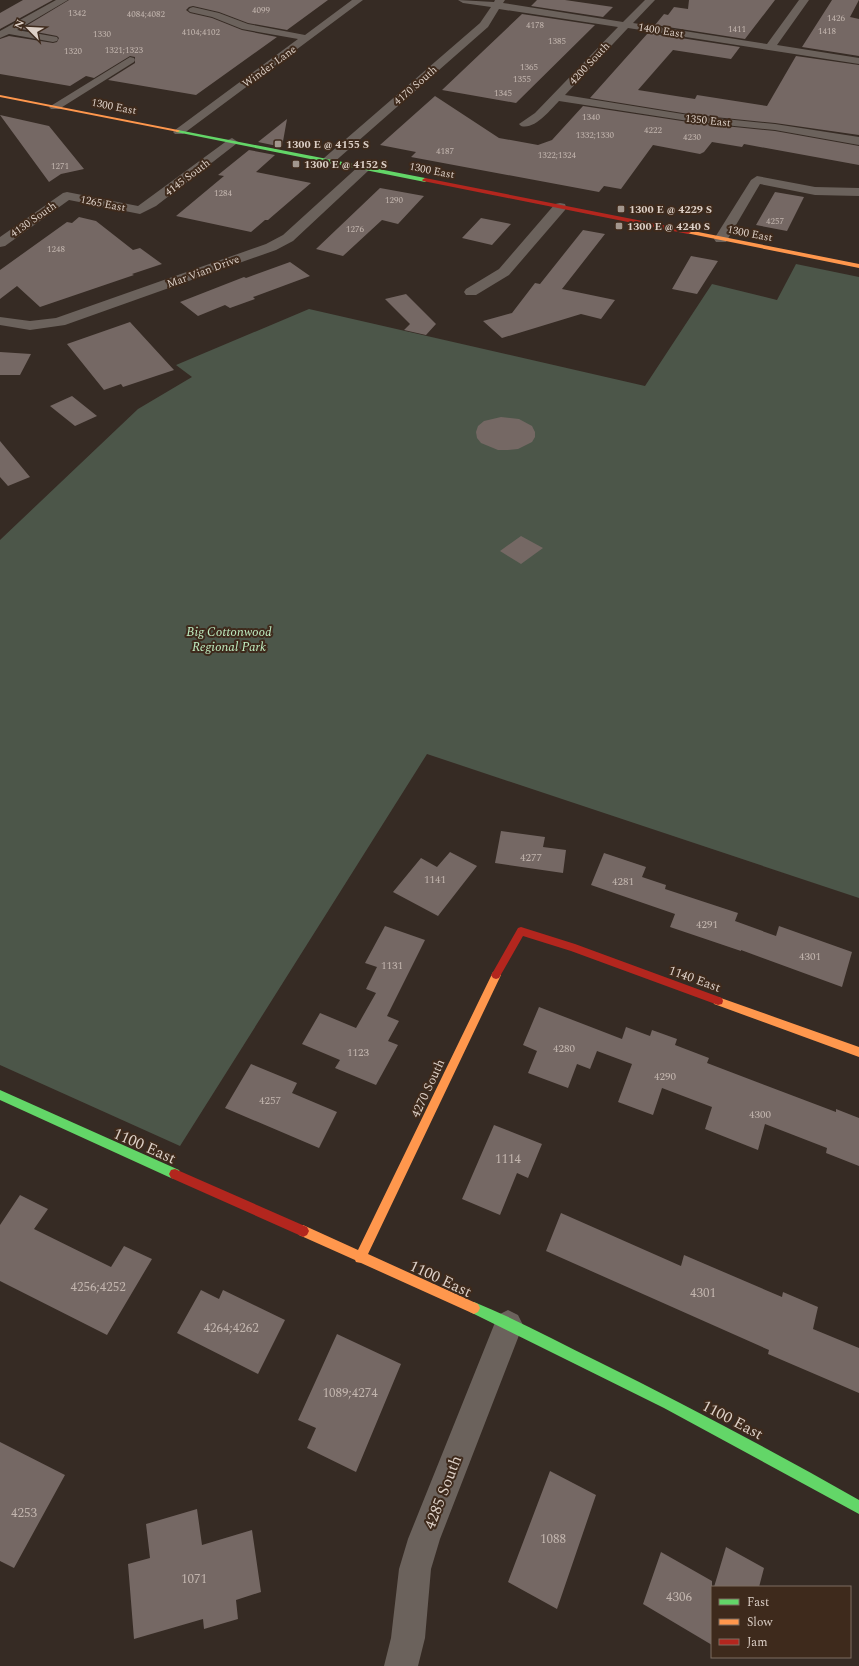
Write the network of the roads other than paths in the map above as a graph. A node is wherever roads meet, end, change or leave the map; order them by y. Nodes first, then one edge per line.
1 (63, 0) edge
2 (358, 0) edge
3 (463, 0) edge
4 (650, 0) edge
5 (804, 0) edge
6 (499, 3) edge
7 (192, 10) dead end
8 (625, 25) junction
9 (4, 33) edge
10 (307, 38) junction
11 (770, 47) junction
12 (36, 49) dead end
13 (130, 60) dead end
14 (859, 61) edge
15 (0, 96) edge
16 (558, 97) junction
17 (55, 107) junction
18 (525, 124) dead end
19 (179, 132) junction
20 (859, 141) edge
21 (232, 142) junction
22 (328, 161) junction
23 (364, 168) junction
24 (859, 192) edge
25 (67, 196) joint
26 (560, 207) junction
27 (140, 210) joint
28 (721, 239) junction
29 (0, 243) edge
30 (859, 266) edge
31 (471, 292) dead end
32 (0, 321) edge
33 (520, 931) joint
34 (859, 1052) edge
35 (0, 1094) edge
36 (360, 1258) junction
37 (508, 1325) junction
38 (859, 1508) edge
39 (401, 1666) edge

1 - 9 street
2 - 10 street, Winder Lane
3 - 6 street, 1400 East
4 - 8 street, 4200 South
5 - 11 street
6 - 8 street, 1400 East
6 - 22 street, 4170 South
7 - 10 street
8 - 11 street, 1400 East
8 - 16 street, 4200 South
9 - 12 street
10 - 19 street, Winder Lane
11 - 14 street, 1400 East
13 - 17 street
15 - 17 main road, 1300 East
16 - 18 street, 4200 South
16 - 20 street, 1350 East
17 - 19 main road, 1300 East
19 - 21 main road, 1300 East
21 - 22 main road, 1300 East
21 - 27 street, 4145 South
22 - 23 main road, 1300 East
23 - 26 main road, 1300 East
23 - 32 street, Mar Vian Drive
24 - 28 street
25 - 27 street, 1265 East
25 - 29 street, 4130 South
26 - 28 main road, 1300 East
26 - 31 street
28 - 30 main road, 1300 East
33 - 34 main road, 1140 East
33 - 36 main road, 4270 South
35 - 36 main road, 1100 East
36 - 37 main road, 1100 East
37 - 38 main road, 1100 East
37 - 39 street, 4285 South

